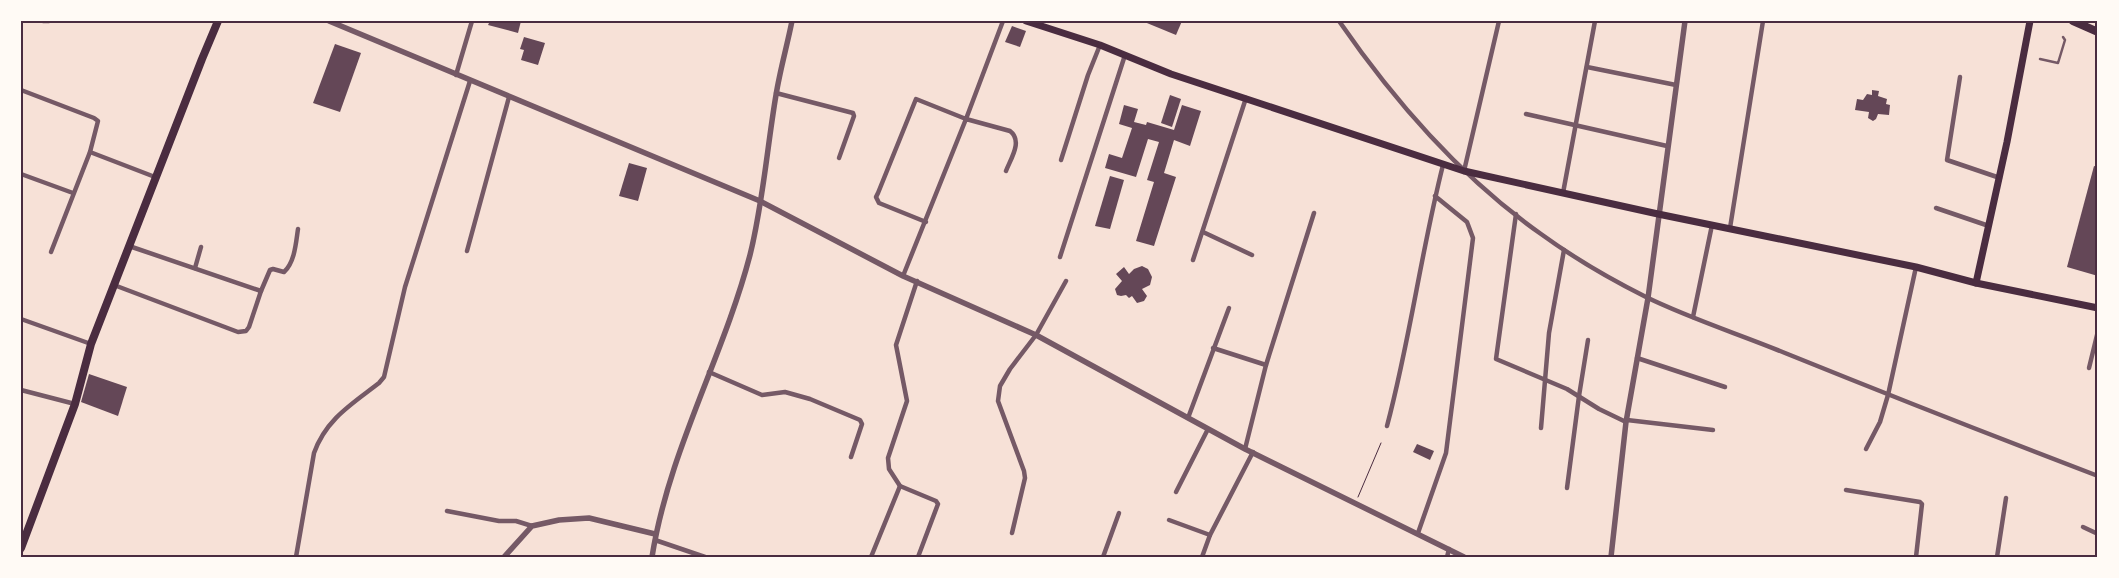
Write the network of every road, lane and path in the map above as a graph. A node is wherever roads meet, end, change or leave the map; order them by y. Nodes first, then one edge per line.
1 (43, 21) edge
2 (49, 21) edge
3 (218, 21) edge
4 (328, 21) edge
5 (472, 21) edge
6 (792, 21) edge
7 (1003, 21) edge
8 (1026, 21) edge
9 (1339, 21) edge
10 (1499, 21) edge
11 (1595, 21) edge
12 (1686, 21) edge
13 (1763, 21) edge
14 (2030, 21) edge
15 (2074, 21) edge
16 (2098, 32) edge
17 (2063, 37) dead end
18 (1100, 45) junction
19 (1125, 55) junction
20 (2040, 59) dead end
21 (1587, 67) junction
22 (456, 75) junction
23 (1960, 77) dead end
24 (470, 81) junction
25 (1676, 85) junction
26 (21, 90) edge
27 (776, 94) junction
28 (509, 97) junction
29 (1246, 98) junction
30 (1526, 114) dead end
31 (966, 119) junction
32 (1576, 126) junction
33 (1667, 146) junction
34 (90, 152) junction
35 (839, 158) dead end
36 (1061, 160) dead end
37 (1443, 166) junction
38 (1006, 171) dead end
39 (1464, 171) junction
40 (21, 174) edge
41 (156, 177) junction
42 (2000, 178) junction
43 (1563, 193) junction
44 (73, 194) junction
45 (1435, 196) junction
46 (760, 200) junction
47 (1936, 208) dead end
48 (1314, 213) dead end
49 (1516, 214) junction
50 (1658, 214) junction
51 (926, 222) junction
52 (1712, 225) junction
53 (1989, 226) junction
54 (1730, 228) junction
55 (298, 229) dead end
56 (1203, 232) junction
57 (129, 246) junction
58 (201, 248) dead end
59 (1564, 250) junction
60 (51, 252) dead end
61 (467, 252) dead end
62 (1252, 254) dead end
63 (1060, 257) dead end
64 (1193, 260) dead end
65 (1916, 267) junction
66 (195, 268) junction
67 (904, 276) junction
68 (917, 281) junction
69 (1066, 281) dead end
70 (1976, 283) junction
71 (114, 285) junction
72 (261, 291) junction
73 (1648, 298) junction
74 (1229, 308) dead end
75 (2098, 308) edge
76 (1693, 317) junction
77 (21, 318) edge
78 (2098, 331) edge
79 (1036, 334) junction
80 (1588, 340) dead end
81 (91, 344) junction
82 (1213, 348) junction
83 (1637, 358) junction
84 (1266, 365) junction
85 (2089, 368) dead end
86 (708, 372) junction
87 (1544, 379) junction
88 (1725, 387) dead end
89 (21, 390) edge
90 (1888, 395) junction
91 (1579, 396) junction
92 (75, 404) junction
93 (1188, 418) junction
94 (1626, 421) junction
95 (1387, 426) dead end
96 (1541, 428) dead end
97 (1208, 429) junction
98 (1713, 430) dead end
99 (1381, 443) dead end
100 (1245, 449) junction
101 (1866, 449) dead end
102 (1253, 452) junction
103 (851, 456) dead end
104 (2098, 476) edge
105 (900, 486) junction
106 (1567, 488) dead end
107 (1846, 490) dead end
108 (1176, 492) dead end
109 (2006, 498) dead end
110 (1356, 502) junction
111 (447, 511) dead end
112 (1119, 513) dead end
113 (1169, 520) dead end
114 (532, 526) junction
115 (2083, 527) dead end
116 (1012, 533) dead end
117 (1418, 533) junction
118 (2098, 534) edge
119 (1210, 535) junction
120 (655, 537) junction
121 (21, 548) edge
122 (1449, 549) junction
123 (296, 557) edge
124 (504, 557) edge
125 (652, 557) edge
126 (705, 557) edge
127 (872, 557) edge
128 (918, 557) edge
129 (1103, 557) edge
130 (1202, 557) edge
131 (1446, 557) edge
132 (1464, 557) edge
133 (1611, 557) edge
134 (1916, 557) edge
135 (1997, 557) edge

1 - 2 street
3 - 41 main road
4 - 22 street
5 - 22 street
6 - 27 street
7 - 31 street
8 - 18 main road
9 - 39 street
10 - 39 street
11 - 21 street
12 - 25 street
13 - 54 street
14 - 42 main road
15 - 16 main road
17 - 20 lane
18 - 19 main road
18 - 36 street
19 - 29 main road
19 - 63 street
21 - 25 street
21 - 32 street
22 - 24 street
23 - 42 street
24 - 28 street
24 - 123 street
25 - 33 street
26 - 34 street
27 - 35 street
27 - 46 street
28 - 46 street
28 - 61 street
29 - 37 main road
29 - 56 street
30 - 32 street
31 - 38 street
31 - 51 street
31 - 51 street
32 - 33 street
32 - 43 street
33 - 50 street
34 - 41 street
34 - 44 street
37 - 39 main road
37 - 45 street
39 - 43 main road
39 - 49 street
40 - 44 street
41 - 57 main road
42 - 53 main road
43 - 50 main road
44 - 60 street
45 - 95 street
45 - 117 street
46 - 67 street
46 - 86 street
47 - 53 street
48 - 84 street
49 - 59 street
49 - 87 street
50 - 52 main road
50 - 73 street
51 - 67 street
52 - 54 main road
52 - 76 street
53 - 70 main road
54 - 65 main road
55 - 72 street
56 - 62 street
56 - 64 street
57 - 66 street
57 - 71 main road
58 - 66 street
59 - 73 street
59 - 87 street
65 - 70 main road
65 - 90 street
66 - 72 street
67 - 68 street
68 - 79 street
68 - 105 street
69 - 79 street
70 - 75 main road
71 - 72 street
71 - 81 main road
73 - 76 street
73 - 83 street
74 - 82 street
76 - 90 street
77 - 81 street
78 - 85 street
79 - 93 street
79 - 116 street
80 - 91 street
81 - 92 main road
82 - 84 street
82 - 93 street
83 - 88 street
83 - 94 street
84 - 100 street
86 - 103 street
86 - 120 street
87 - 91 street
87 - 96 street
89 - 92 street
90 - 101 street
90 - 104 street
91 - 94 street
91 - 106 street
92 - 121 main road
93 - 97 street
94 - 98 street
94 - 133 street
97 - 100 street
97 - 108 street
99 - 110 path
100 - 102 street
102 - 110 street
102 - 119 street
105 - 127 street
105 - 128 street
107 - 134 street
109 - 135 street
110 - 117 street
111 - 114 street
112 - 129 street
113 - 119 street
114 - 120 street
114 - 124 street
115 - 118 street
117 - 122 street
119 - 130 street
120 - 125 street
120 - 126 street
122 - 131 street
122 - 132 street

